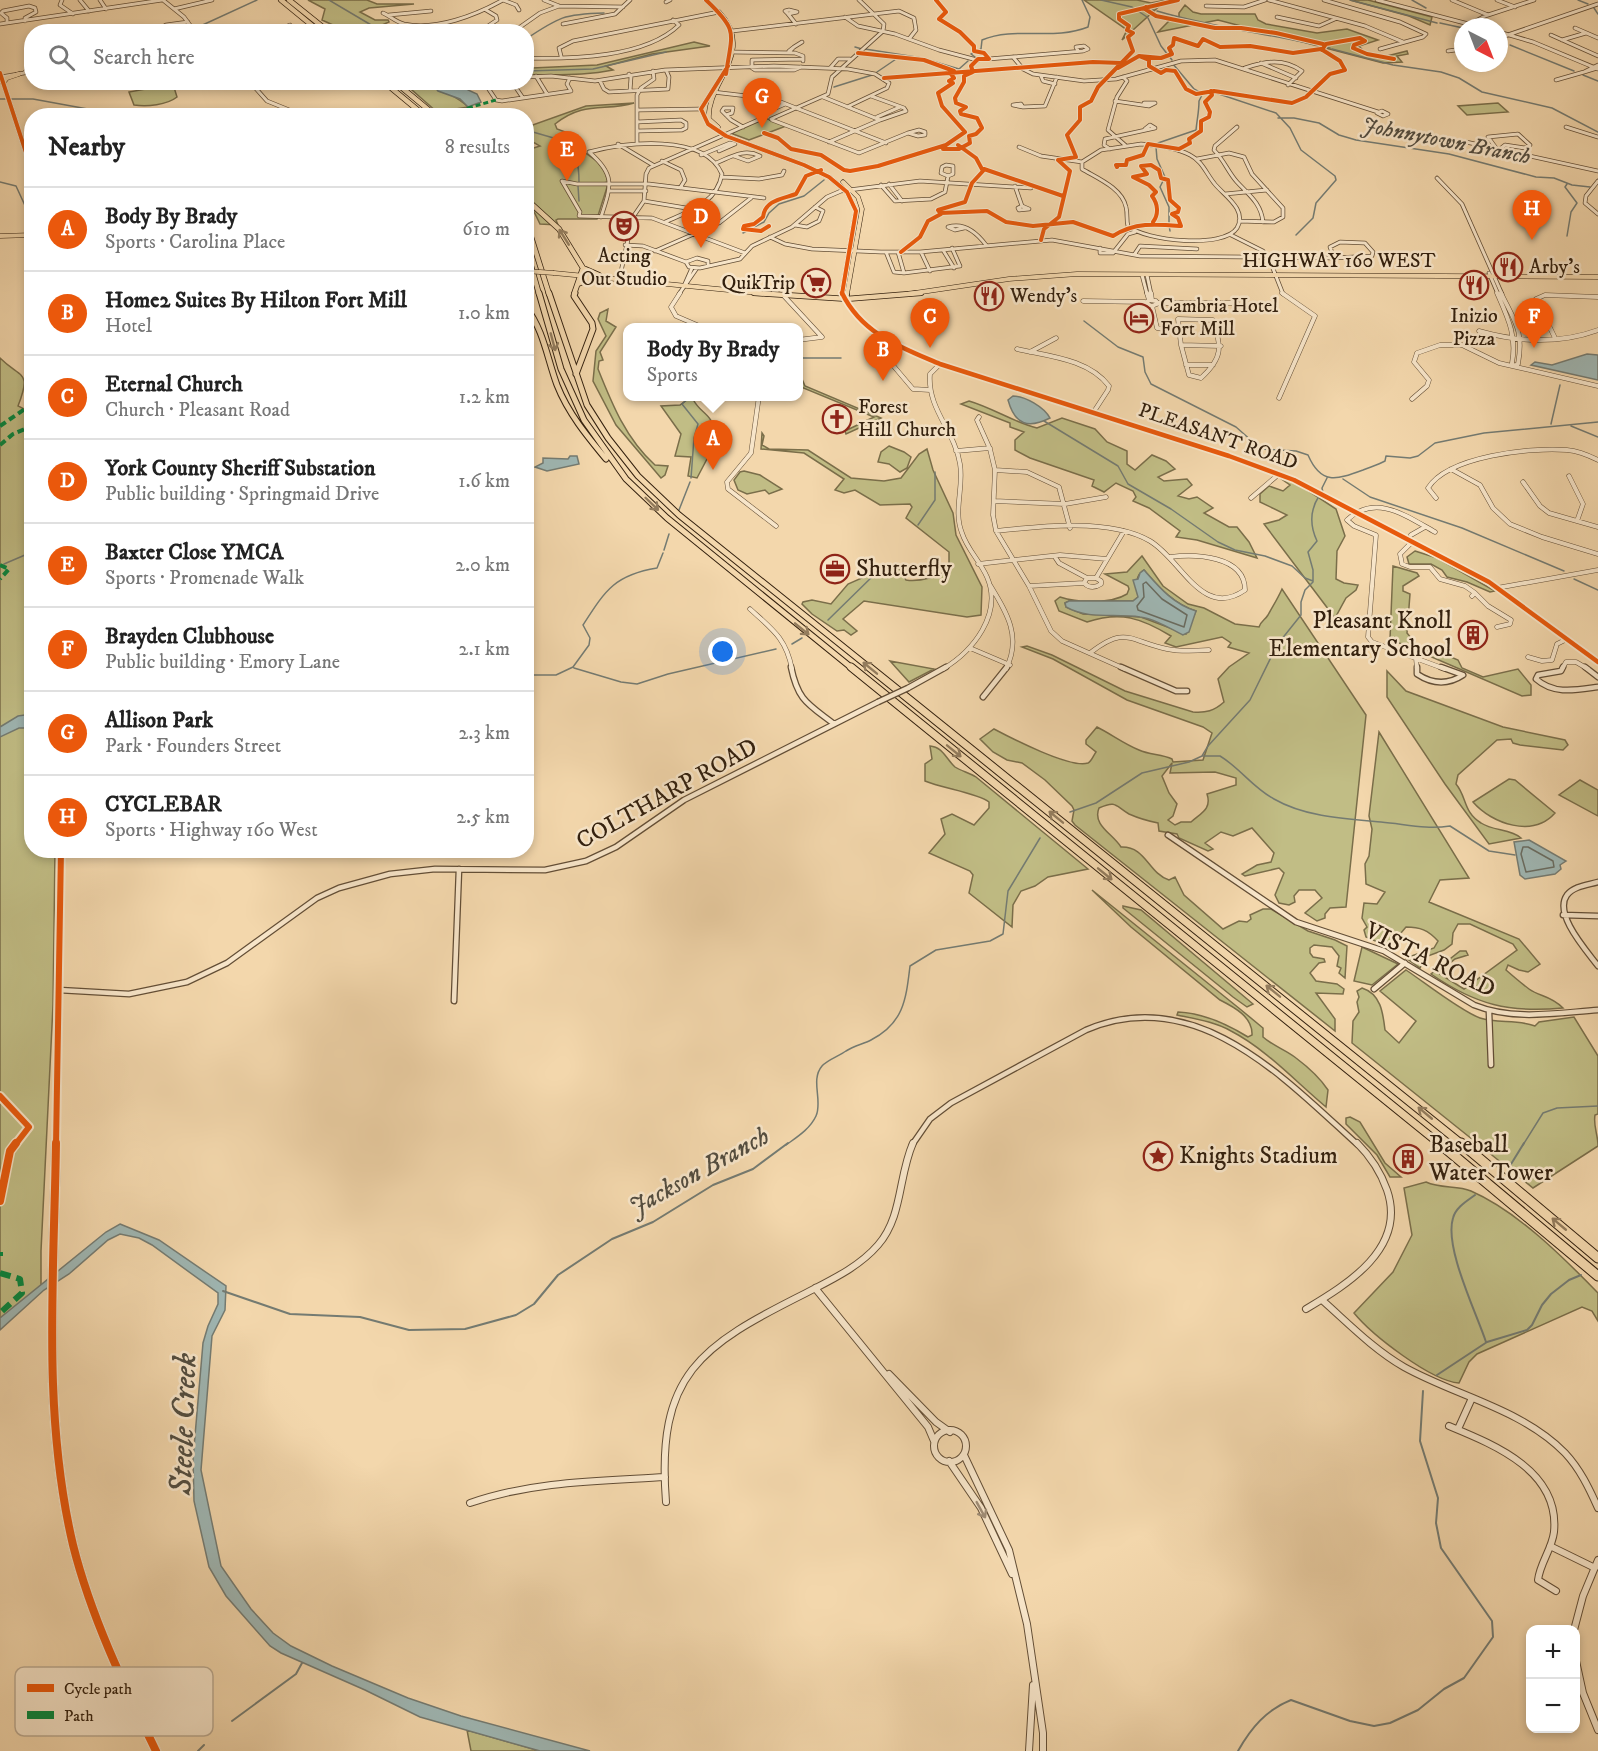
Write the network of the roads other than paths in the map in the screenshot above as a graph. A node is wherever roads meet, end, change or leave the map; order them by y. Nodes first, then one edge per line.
1 (62, 0) edge
2 (80, 0) edge
3 (100, 0) edge
4 (163, 0) edge
5 (212, 0) edge
6 (281, 0) edge
7 (289, 0) edge
8 (503, 0) edge
9 (544, 0) edge
10 (630, 0) edge
11 (670, 0) edge
12 (706, 0) edge
13 (860, 0) edge
14 (1267, 0) edge
15 (1324, 0) edge
16 (1377, 0) edge
17 (1452, 0) edge
18 (1497, 0) edge
19 (1534, 0) edge
20 (666, 2) dead end
21 (1598, 4) edge
22 (559, 6) junction
23 (1206, 6) dead end
24 (623, 7) junction
25 (1515, 7) junction
26 (106, 9) junction
27 (174, 9) junction
28 (486, 10) junction
29 (519, 10) dead end
30 (89, 11) junction
31 (431, 11) dead end
32 (718, 12) junction
33 (383, 13) dead end
34 (874, 13) junction
35 (73, 14) junction
36 (788, 14) dead end
37 (389, 15) junction
38 (1488, 15) junction
39 (844, 17) junction
40 (1277, 17) dead end
41 (1482, 18) edge
42 (1335, 19) junction
43 (672, 20) junction
44 (1454, 20) edge
45 (25, 21) junction
46 (188, 22) joint
47 (7, 23) junction
48 (0, 24) edge
49 (175, 24) edge
50 (310, 24) edge
51 (319, 24) edge
52 (406, 24) edge
53 (428, 24) edge
54 (491, 24) edge
55 (524, 24) edge
56 (563, 24) dead end
57 (796, 24) junction
58 (1575, 28) dead end
59 (732, 31) junction
60 (883, 31) junction
61 (1586, 33) junction
62 (1509, 34) joint
63 (1551, 35) dead end
64 (1598, 38) edge
65 (909, 39) junction
66 (1562, 40) junction
67 (802, 42) dead end
68 (1405, 43) junction
69 (1380, 49) dead end
70 (791, 50) junction
71 (1454, 50) edge
72 (1078, 51) dead end
73 (1448, 51) dead end
74 (731, 52) junction
75 (561, 56) junction
76 (1598, 56) edge
77 (1013, 57) junction
78 (534, 58) edge
79 (803, 59) junction
80 (850, 59) junction
81 (1261, 63) junction
82 (728, 66) junction
83 (753, 66) junction
84 (801, 67) junction
85 (831, 67) junction
86 (1597, 67) edge
87 (842, 68) junction
88 (1245, 68) junction
89 (666, 70) junction
90 (24, 71) edge
91 (652, 71) junction
92 (19, 74) junction
93 (629, 74) junction
94 (1, 75) edge
95 (536, 76) joint
96 (1041, 76) junction
97 (1057, 77) junction
98 (1123, 77) junction
99 (570, 78) junction
100 (1296, 78) junction
101 (1556, 80) dead end
102 (600, 81) junction
103 (3, 83) junction
104 (1055, 84) junction
105 (1288, 84) junction
106 (257, 90) edge
107 (394, 90) edge
108 (405, 90) edge
109 (490, 90) edge
110 (518, 90) edge
111 (630, 91) junction
112 (638, 91) junction
113 (710, 92) junction
114 (716, 92) junction
115 (547, 94) junction
116 (870, 96) junction
117 (823, 97) junction
118 (523, 98) junction
119 (1115, 101) junction
120 (1144, 103) dead end
121 (785, 104) junction
122 (847, 106) junction
123 (900, 107) junction
124 (1023, 107) dead end
125 (284, 108) edge
126 (415, 108) edge
127 (426, 108) edge
128 (797, 108) junction
129 (701, 109) junction
130 (638, 110) junction
131 (1378, 112) dead end
132 (726, 115) dead end
133 (765, 117) junction
134 (878, 118) junction
135 (771, 119) junction
136 (670, 121) junction
137 (637, 122) junction
138 (743, 127) junction
139 (1237, 127) dead end
140 (1566, 128) dead end
141 (1145, 129) dead end
142 (670, 130) junction
143 (855, 130) junction
144 (637, 131) junction
145 (908, 133) junction
146 (727, 134) junction
147 (1114, 137) junction
148 (1598, 137) edge
149 (637, 142) junction
150 (829, 142) junction
151 (1466, 142) dead end
152 (886, 143) junction
153 (618, 144) junction
154 (1125, 145) junction
155 (24, 147) edge
156 (1019, 147) dead end
157 (1110, 148) junction
158 (1498, 148) junction
159 (689, 149) junction
160 (714, 149) junction
161 (719, 151) junction
162 (701, 155) junction
163 (1218, 155) junction
164 (733, 157) junction
165 (1197, 159) junction
166 (662, 161) junction
167 (1082, 162) junction
168 (716, 163) junction
169 (653, 165) junction
170 (784, 171) dead end
171 (1598, 171) edge
172 (948, 176) junction
173 (722, 177) junction
174 (1437, 178) dead end
175 (1598, 181) edge
176 (947, 182) junction
177 (572, 183) junction
178 (611, 183) junction
179 (646, 184) junction
180 (889, 184) junction
181 (881, 185) junction
182 (565, 186) junction
183 (1015, 186) junction
184 (680, 188) junction
185 (1031, 188) dead end
186 (850, 190) junction
187 (1267, 190) junction
188 (609, 191) junction
189 (646, 191) junction
190 (1248, 192) junction
191 (716, 193) junction
192 (1225, 194) junction
193 (752, 198) junction
194 (765, 198) dead end
195 (644, 201) junction
196 (902, 201) junction
197 (534, 206) edge
198 (1022, 206) dead end
199 (815, 207) junction
200 (692, 209) junction
201 (1598, 214) edge
202 (601, 217) junction
203 (633, 217) junction
204 (1239, 221) junction
205 (665, 222) junction
206 (1263, 222) junction
207 (795, 225) junction
208 (964, 228) dead end
209 (1135, 232) junction
210 (693, 234) junction
211 (24, 235) edge
212 (1231, 235) junction
213 (0, 236) edge
214 (770, 237) junction
215 (1147, 237) junction
216 (1194, 240) junction
217 (534, 245) edge
218 (625, 245) junction
219 (986, 245) junction
220 (1140, 246) junction
221 (952, 249) junction
222 (1197, 249) junction
223 (849, 250) junction
224 (855, 250) junction
225 (943, 250) junction
226 (655, 251) junction
227 (1116, 251) junction
228 (886, 252) junction
229 (898, 252) junction
230 (921, 252) junction
231 (745, 253) junction
232 (1134, 255) junction
233 (1199, 257) junction
234 (1268, 258) junction
235 (1334, 258) junction
236 (689, 261) junction
237 (708, 263) junction
238 (692, 268) junction
239 (697, 268) junction
240 (954, 268) junction
241 (534, 270) edge
242 (930, 271) junction
243 (581, 273) junction
244 (904, 273) junction
245 (1142, 275) junction
246 (1274, 275) junction
247 (534, 276) edge
248 (596, 276) junction
249 (620, 277) junction
250 (1491, 277) junction
251 (1598, 277) edge
252 (578, 284) junction
253 (684, 286) junction
254 (784, 296) junction
255 (1598, 297) edge
256 (846, 299) junction
257 (1150, 300) junction
258 (1083, 301) dead end
259 (1145, 302) junction
260 (1158, 303) junction
261 (1237, 303) dead end
262 (1152, 306) junction
263 (534, 319) edge
264 (694, 323) edge
265 (1480, 330) dead end
266 (1598, 330) edge
267 (1181, 332) junction
268 (1514, 337) junction
269 (1056, 338) dead end
270 (1521, 338) junction
271 (1555, 338) junction
272 (803, 339) edge
273 (1181, 345) junction
274 (1221, 346) junction
275 (1017, 349) dead end
276 (1030, 352) junction
277 (891, 363) dead end
278 (940, 364) junction
279 (1186, 365) junction
280 (1213, 365) junction
281 (1514, 366) junction
282 (576, 374) junction
283 (1598, 386) edge
284 (930, 390) junction
285 (1279, 398) dead end
286 (1412, 399) dead end
287 (758, 401) edge
288 (1093, 413) junction
289 (979, 417) dead end
290 (990, 448) junction
291 (956, 450) junction
292 (1598, 460) edge
293 (1451, 469) junction
294 (995, 470) junction
295 (620, 471) junction
296 (1279, 474) junction
297 (1569, 476) dead end
298 (1524, 482) dead end
299 (1106, 498) dead end
300 (1251, 498) dead end
301 (1436, 498) dead end
302 (994, 501) junction
303 (1065, 504) junction
304 (1356, 513) junction
305 (1577, 521) junction
306 (776, 526) dead end
307 (1425, 527) junction
308 (1598, 527) edge
309 (1070, 528) junction
310 (996, 531) junction
311 (1124, 531) junction
312 (1435, 532) dead end
313 (1396, 534) junction
314 (1411, 535) dead end
315 (1412, 542) junction
316 (1405, 548) junction
317 (1598, 554) edge
318 (1055, 557) junction
319 (1170, 557) junction
320 (1012, 558) junction
321 (1107, 560) junction
322 (978, 564) junction
323 (1598, 570) edge
324 (1088, 578) junction
325 (1096, 578) junction
326 (987, 580) junction
327 (1084, 583) junction
328 (1029, 586) junction
329 (1497, 588) junction
330 (750, 609) dead end
331 (1497, 627) dead end
332 (1567, 639) junction
333 (970, 648) junction
334 (1209, 650) dead end
335 (1089, 653) junction
336 (1528, 657) dead end
337 (1416, 658) junction
338 (1553, 659) junction
339 (1598, 662) edge
340 (1564, 664) junction
341 (1010, 665) junction
342 (1598, 677) edge
343 (1598, 687) edge
344 (1187, 691) dead end
345 (983, 697) dead end
346 (834, 724) junction
347 (1168, 835) dead end
348 (61, 858) edge
349 (459, 869) junction
350 (1598, 882) edge
351 (1563, 915) junction
352 (1598, 916) edge
353 (1405, 963) junction
354 (1598, 966) edge
355 (1374, 989) dead end
356 (59, 990) junction
357 (454, 1000) dead end
358 (1598, 1010) edge
359 (1489, 1012) junction
360 (1491, 1065) dead end
361 (1598, 1258) edge
362 (1598, 1276) edge
363 (815, 1288) junction
364 (1322, 1300) junction
365 (1306, 1309) dead end
366 (879, 1366) junction
367 (1472, 1398) junction
368 (1449, 1426) dead end
369 (1458, 1430) junction
370 (950, 1432) junction
371 (934, 1441) junction
372 (964, 1455) junction
373 (950, 1461) junction
374 (665, 1477) junction
375 (666, 1502) dead end
376 (470, 1503) dead end
377 (1598, 1508) edge
378 (1550, 1546) junction
379 (1598, 1560) edge
380 (1595, 1568) junction
381 (1017, 1588) junction
382 (1556, 1591) dead end
383 (1575, 1625) edge
384 (117, 1667) edge
385 (1034, 1677) junction
386 (1580, 1679) edge
387 (1598, 1730) edge
388 (149, 1736) edge
389 (156, 1751) edge
390 (1029, 1751) edge
391 (1043, 1751) edge

1 - 35 street
2 - 30 street
3 - 26 street
4 - 26 street
4 - 27 street
5 - 27 street
6 - 50 highway
7 - 51 highway
8 - 28 street
8 - 29 street
9 - 22 street
10 - 24 street
11 - 20 street
12 - 32 main road
13 - 34 street
14 - 23 street
14 - 42 street
15 - 68 street
16 - 44 street
17 - 38 street
18 - 25 street
19 - 25 street
21 - 62 street
22 - 24 street
22 - 55 street
24 - 56 street
25 - 38 street
26 - 30 street
27 - 46 street
28 - 53 street
28 - 54 street
30 - 35 street
31 - 37 street
32 - 43 street
32 - 59 main road
33 - 37 street
34 - 39 street
34 - 60 street
34 - 65 street
35 - 45 street
36 - 57 street
37 - 52 street
38 - 41 street
39 - 57 street
39 - 60 street
40 - 42 street
42 - 68 street
43 - 75 street
43 - 75 street
45 - 47 street
45 - 47 street
46 - 49 street
47 - 48 street
57 - 59 street
58 - 61 street
59 - 74 main road
60 - 65 street
60 - 80 street
61 - 64 street
61 - 66 street
62 - 86 street
63 - 66 street
65 - 77 street
66 - 76 street
67 - 70 street
68 - 69 street
70 - 74 street
70 - 79 street
71 - 73 street
72 - 77 street
74 - 82 main road
75 - 78 street
77 - 96 street
79 - 83 street
79 - 84 street
80 - 85 street
80 - 87 street
81 - 88 street
81 - 100 street
81 - 100 street
82 - 83 street
82 - 89 street
82 - 113 main road
82 - 114 main road
83 - 84 street
84 - 85 street
85 - 87 street
86 - 101 street
87 - 116 street
87 - 117 street
88 - 98 street
88 - 105 street
89 - 91 street
89 - 112 street
90 - 92 street
91 - 93 street
91 - 112 street
92 - 94 street
92 - 103 main road
93 - 102 street
93 - 111 street
94 - 103 main road
95 - 99 street
95 - 115 street
96 - 97 street
96 - 104 street
97 - 98 street
97 - 104 street
98 - 119 street
99 - 102 street
99 - 115 street
100 - 105 street
102 - 111 street
103 - 155 main road
104 - 124 street
105 - 131 street
106 - 125 street
107 - 126 highway
108 - 127 highway
109 - 118 street
110 - 118 street
111 - 112 street
112 - 130 street
113 - 114 street
113 - 129 main road
114 - 121 street
114 - 146 main road
115 - 118 street
116 - 122 street
116 - 123 street
117 - 122 street
117 - 128 street
119 - 120 street
119 - 147 street
121 - 128 street
121 - 133 street
122 - 134 street
123 - 134 street
123 - 134 street
128 - 135 street
128 - 143 street
129 - 130 street
129 - 146 main road
130 - 137 street
132 - 138 street
133 - 135 street
133 - 138 street
134 - 143 street
135 - 150 street
136 - 137 street
136 - 142 street
136 - 142 street
137 - 144 street
138 - 146 street
139 - 163 street
140 - 148 street
141 - 147 street
142 - 144 street
143 - 150 street
143 - 152 street
144 - 149 street
145 - 145 street
145 - 152 street
146 - 159 street
146 - 186 main road
147 - 154 street
147 - 157 street
149 - 153 street
149 - 159 street
150 - 152 street
151 - 158 street
153 - 169 street
153 - 178 street
154 - 157 street
154 - 165 street
156 - 167 street
157 - 167 street
158 - 158 street
158 - 171 street
159 - 162 street
159 - 166 street
160 - 161 street
160 - 161 street
160 - 162 street
161 - 164 street
162 - 168 street
163 - 165 street
163 - 187 street
163 - 190 street
164 - 164 street
164 - 168 street
165 - 192 street
166 - 169 street
166 - 184 street
167 - 209 street
168 - 173 street
169 - 179 street
170 - 173 street
172 - 172 street
172 - 176 street
173 - 191 street
174 - 250 street
175 - 201 street
176 - 180 street
176 - 183 street
176 - 196 street
177 - 178 street
177 - 182 street
177 - 182 street
178 - 179 street
178 - 188 street
179 - 184 street
179 - 189 street
180 - 181 street
180 - 196 street
181 - 186 street
181 - 196 street
182 - 202 street
183 - 185 street
183 - 198 street
184 - 191 street
186 - 199 street
186 - 223 main road
186 - 224 main road
187 - 190 street
187 - 206 street
188 - 189 street
188 - 202 street
189 - 195 street
190 - 192 street
190 - 206 street
191 - 193 street
191 - 200 street
192 - 204 street
193 - 194 street
193 - 210 street
195 - 200 street
195 - 203 street
243 -> 197 highway
199 - 207 street
199 - 207 street
200 - 205 street
202 - 203 street
203 - 205 street
203 - 218 street
204 - 206 street
204 - 212 street
205 - 210 street
207 - 214 street
208 - 219 street
209 - 215 street
209 - 227 street
210 - 226 street
210 - 231 street
211 - 213 main road
212 - 216 street
212 - 234 street
214 - 223 street
214 - 231 street
215 - 216 street
215 - 220 street
216 - 222 street
217 - 282 highway
218 - 226 street
218 - 249 street
219 - 221 street
219 - 227 street
220 - 222 street
220 - 232 street
221 - 225 street
221 - 240 street
222 - 233 street
223 - 224 street
223 - 256 main road
224 - 228 street
224 - 256 main road
225 - 230 street
225 - 240 street
226 - 236 street
227 - 232 street
228 - 229 street
228 - 244 street
229 - 230 street
229 - 244 street
230 - 242 street
231 - 237 street
232 - 233 street
233 - 234 street
234 - 235 street
234 - 246 street
235 - 235 street
236 - 237 street
236 - 238 street
237 - 239 street
238 - 239 street
238 - 253 street
239 - 253 street
240 - 242 street
241 - 243 main road, bridge
242 - 244 street
243 - 248 highway
243 - 252 highway
245 - 246 main road, HIGHWAY 160 WEST
245 - 256 main road, HIGHWAY 160 WEST
245 - 257 street
246 - 250 main road, HIGHWAY 160 WEST
246 - 285 street
247 -> 295 highway
248 - 249 main road, HIGHWAY 160 WEST
248 - 252 highway
248 - 253 main road, HIGHWAY 160 WEST
249 - 253 main road, HIGHWAY 160 WEST
250 - 251 main road, HIGHWAY 160 WEST
250 - 268 street
250 - 270 street
252 - 282 highway
253 - 254 main road, HIGHWAY 160 WEST
253 - 264 street
254 - 256 main road, HIGHWAY 160 WEST
254 - 272 street
255 - 271 street
256 - 278 main road, PLEASANT ROAD
257 - 259 street
257 - 260 street
258 - 259 street
259 - 262 street
260 - 261 street
260 - 262 street
262 - 267 street
263 - 295 highway
265 - 268 street
266 - 271 street
267 - 273 street
267 - 274 street
268 - 270 street
268 - 281 street
269 - 276 street
270 - 271 street
270 - 281 street
273 - 274 street
273 - 279 street
274 - 280 street
275 - 276 street
276 - 288 street
277 - 284 street
278 - 284 street
278 - 288 main road, PLEASANT ROAD
279 - 280 street
279 - 280 street
281 - 283 street
281 - 286 street
361 -> 282 highway
284 - 291 street, COLTHARP ROAD
287 - 306 street
288 - 296 main road, PLEASANT ROAD
289 - 290 street
290 - 291 street
290 - 294 street
291 - 322 street, COLTHARP ROAD
292 - 293 street
293 - 301 street
293 - 317 street
294 - 302 street
294 - 303 street
295 -> 362 highway
296 - 300 street
296 - 304 main road, PLEASANT ROAD
297 - 305 street
298 - 305 street
299 - 303 street
302 - 303 street
302 - 310 street
303 - 309 street
304 - 307 street
304 - 313 main road, PLEASANT ROAD
304 - 337 street
305 - 308 street
307 - 312 street
307 - 314 street
309 - 310 street
309 - 311 street
310 - 320 street
311 - 319 street
311 - 321 street
313 - 315 main road, PLEASANT ROAD
313 - 316 main road
315 - 316 street
315 - 329 main road, PLEASANT ROAD
316 - 331 street
318 - 320 street
318 - 321 street
318 - 324 street
319 - 319 street
320 - 322 street
320 - 328 street
321 - 325 street
322 - 326 street, COLTHARP ROAD
323 - 329 street
324 - 325 street
324 - 327 street
325 - 327 street
326 - 333 street, COLTHARP ROAD
326 - 341 street, COLTHARP ROAD
327 - 328 street
328 - 335 street
329 - 332 main road, PLEASANT ROAD
330 - 346 street
332 - 338 street
332 - 339 main road, PLEASANT ROAD
333 - 341 street
333 - 346 street, COLTHARP ROAD, bridge
334 - 335 street
335 - 344 street
336 - 338 street
337 - 337 street
338 - 340 street
340 - 342 street
340 - 343 street
341 - 345 street
346 - 349 street, COLTHARP ROAD
347 - 353 street, VISTA ROAD
348 - 356 main road
349 - 356 street, COLTHARP ROAD
349 - 357 street
350 - 351 street
351 - 352 street
351 - 354 street
353 - 355 street
353 - 359 street, VISTA ROAD
356 - 384 main road
358 - 359 street, VISTA ROAD
359 - 360 street
363 - 364 street
363 - 366 street
363 - 374 street
364 - 365 street
364 - 367 street
366 - 370 street
366 - 371 street
367 - 369 street
367 - 377 street
368 - 369 street
369 - 378 street
370 - 371 street
370 - 372 street
371 - 373 street
372 - 373 street
372 - 381 street
373 -> 381 street
374 - 375 street
374 - 376 street
378 - 380 street
378 - 382 street
379 - 380 street
380 - 383 street
381 - 385 street
385 - 390 street
385 - 391 street
386 - 387 street
388 - 389 main road

